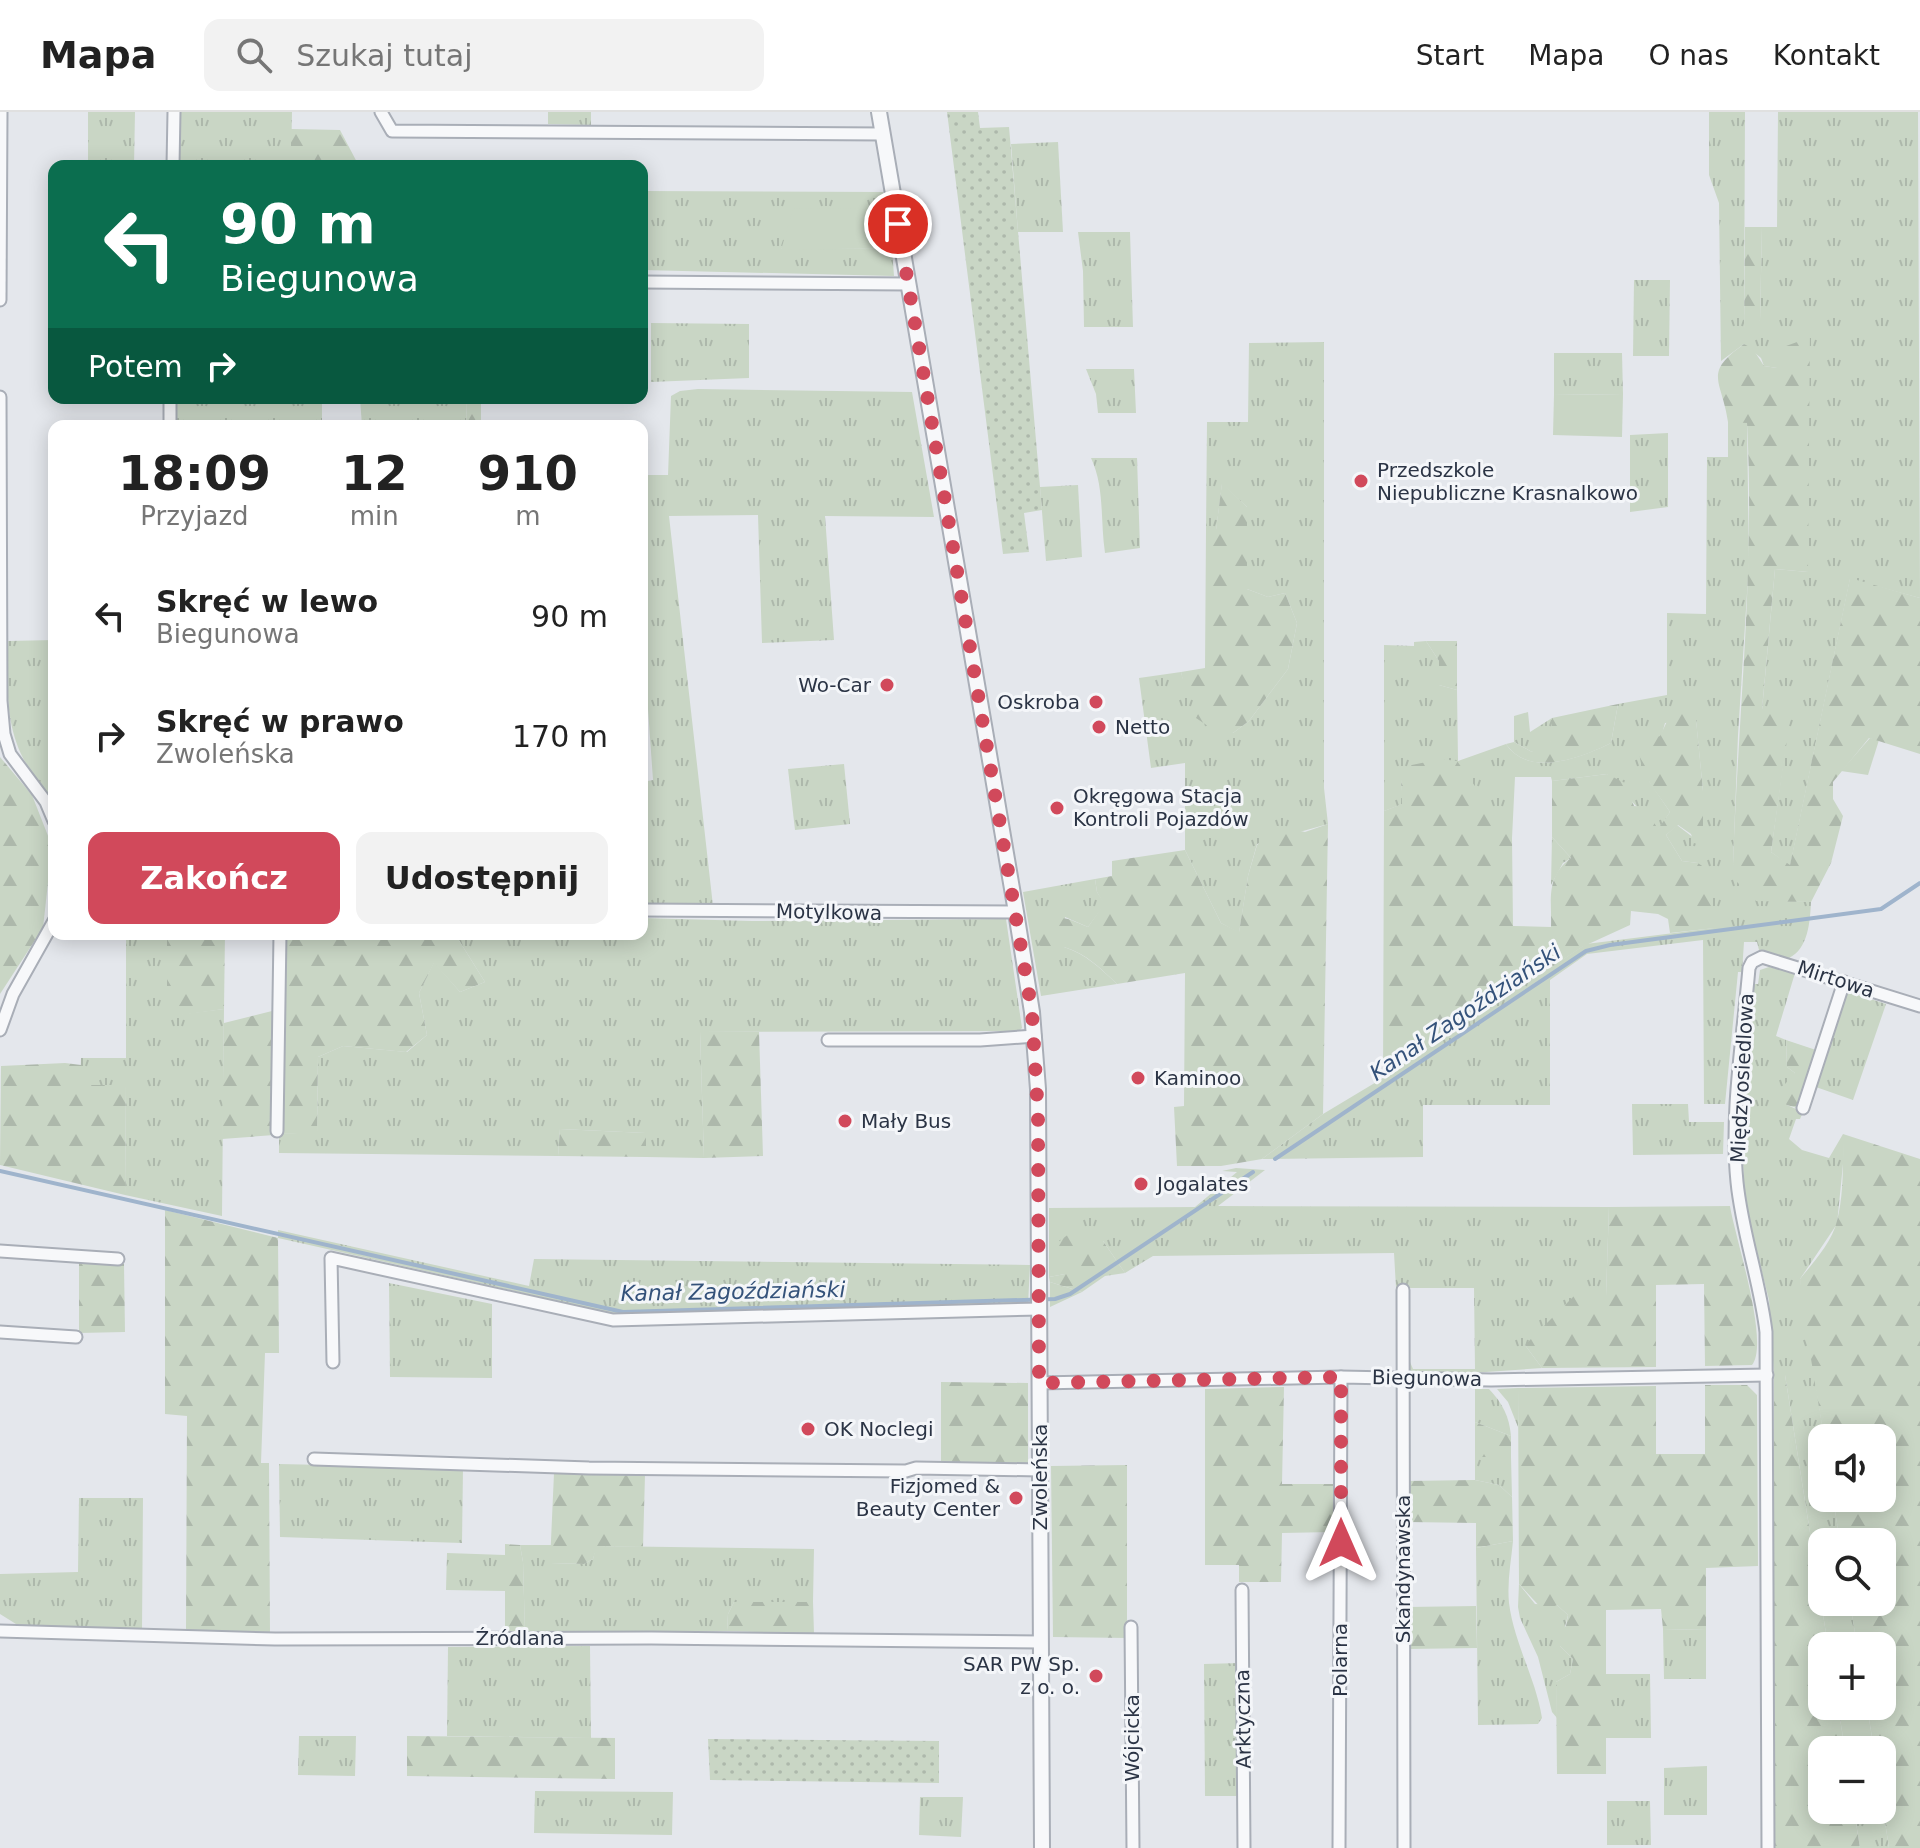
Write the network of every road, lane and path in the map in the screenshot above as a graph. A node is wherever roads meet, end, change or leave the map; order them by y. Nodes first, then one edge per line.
1 (1, 112) edge
2 (174, 112) edge
3 (381, 112) edge
4 (879, 112) edge
5 (883, 134) junction
6 (173, 160) edge
7 (648, 282) edge
8 (908, 284) junction
9 (0, 300) edge
10 (0, 397) edge
11 (1, 701) edge
12 (48, 807) edge
13 (648, 910) edge
14 (1016, 912) junction
15 (48, 932) edge
16 (280, 940) edge
17 (1752, 962) joint
18 (1844, 982) junction
19 (1920, 1006) edge
20 (0, 1030) edge
21 (1035, 1036) junction
22 (828, 1040) dead end
23 (1803, 1108) dead end
24 (277, 1131) dead end
25 (0, 1251) edge
26 (118, 1259) dead end
27 (1403, 1290) dead end
28 (1039, 1302) junction
29 (0, 1332) edge
30 (76, 1337) dead end
31 (333, 1362) dead end
32 (1767, 1375) junction
33 (1402, 1376) junction
34 (1341, 1377) junction
35 (1039, 1383) junction
36 (314, 1459) dead end
37 (1040, 1470) junction
38 (1242, 1590) dead end
39 (1131, 1627) dead end
40 (0, 1631) edge
41 (1041, 1642) junction
42 (1042, 1848) edge
43 (1133, 1848) edge
44 (1244, 1848) edge
45 (1339, 1848) edge
46 (1404, 1848) edge
47 (1768, 1848) edge

1 - 9 street
2 - 6 street
3 - 5 street
4 - 5 street, Zwoleńska
5 - 8 street, Zwoleńska
7 - 8 street
8 - 14 street, Zwoleńska
10 - 11 street
11 - 12 street
13 - 14 street, Motylkowa
14 - 21 street, Zwoleńska
15 - 20 street
16 - 24 street
17 - 18 street, Mirtowa
17 - 32 street, Międzyosiedlowa
18 - 19 street, Mirtowa
18 - 23 street
21 - 22 street
21 - 28 street, Zwoleńska
25 - 26 street
27 - 33 street, Skandynawska
28 - 31 street
28 - 35 street, Zwoleńska
29 - 30 street
32 - 33 street, Biegunowa
32 - 47 street, Międzyosiedlowa
33 - 34 street, Biegunowa
33 - 46 street, Skandynawska
34 - 35 street, Biegunowa
34 - 45 street, Polarna
35 - 37 street, Zwoleńska
36 - 37 street
37 - 41 street, Zwoleńska
38 - 44 street, Arktyczna
39 - 43 street, Wójcicka
40 - 41 street, Źródlana
41 - 42 street, Zwoleńska

